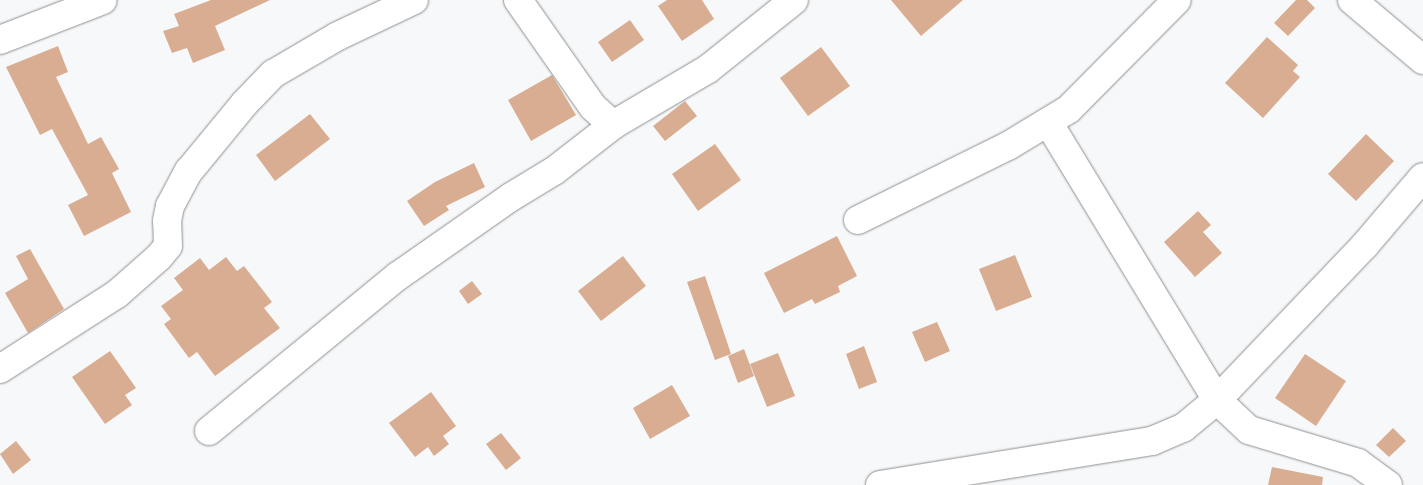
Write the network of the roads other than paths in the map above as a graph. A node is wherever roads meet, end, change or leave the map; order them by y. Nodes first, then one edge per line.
1 (104, 0) edge
2 (414, 0) edge
3 (518, 0) edge
4 (794, 0) edge
5 (1177, 0) edge
6 (1352, 0) edge
7 (0, 40) edge
8 (1423, 60) edge
9 (1048, 122) junction
10 (613, 125) junction
11 (1423, 177) edge
12 (858, 220) dead end
13 (0, 369) edge
14 (1217, 400) junction
15 (209, 432) dead end
16 (880, 485) edge
17 (1388, 485) edge

1 - 7 street
2 - 13 street
3 - 10 street
4 - 10 street
5 - 9 street
6 - 8 street
9 - 12 street
9 - 14 street
10 - 15 street
11 - 14 street
14 - 16 street
14 - 17 street

